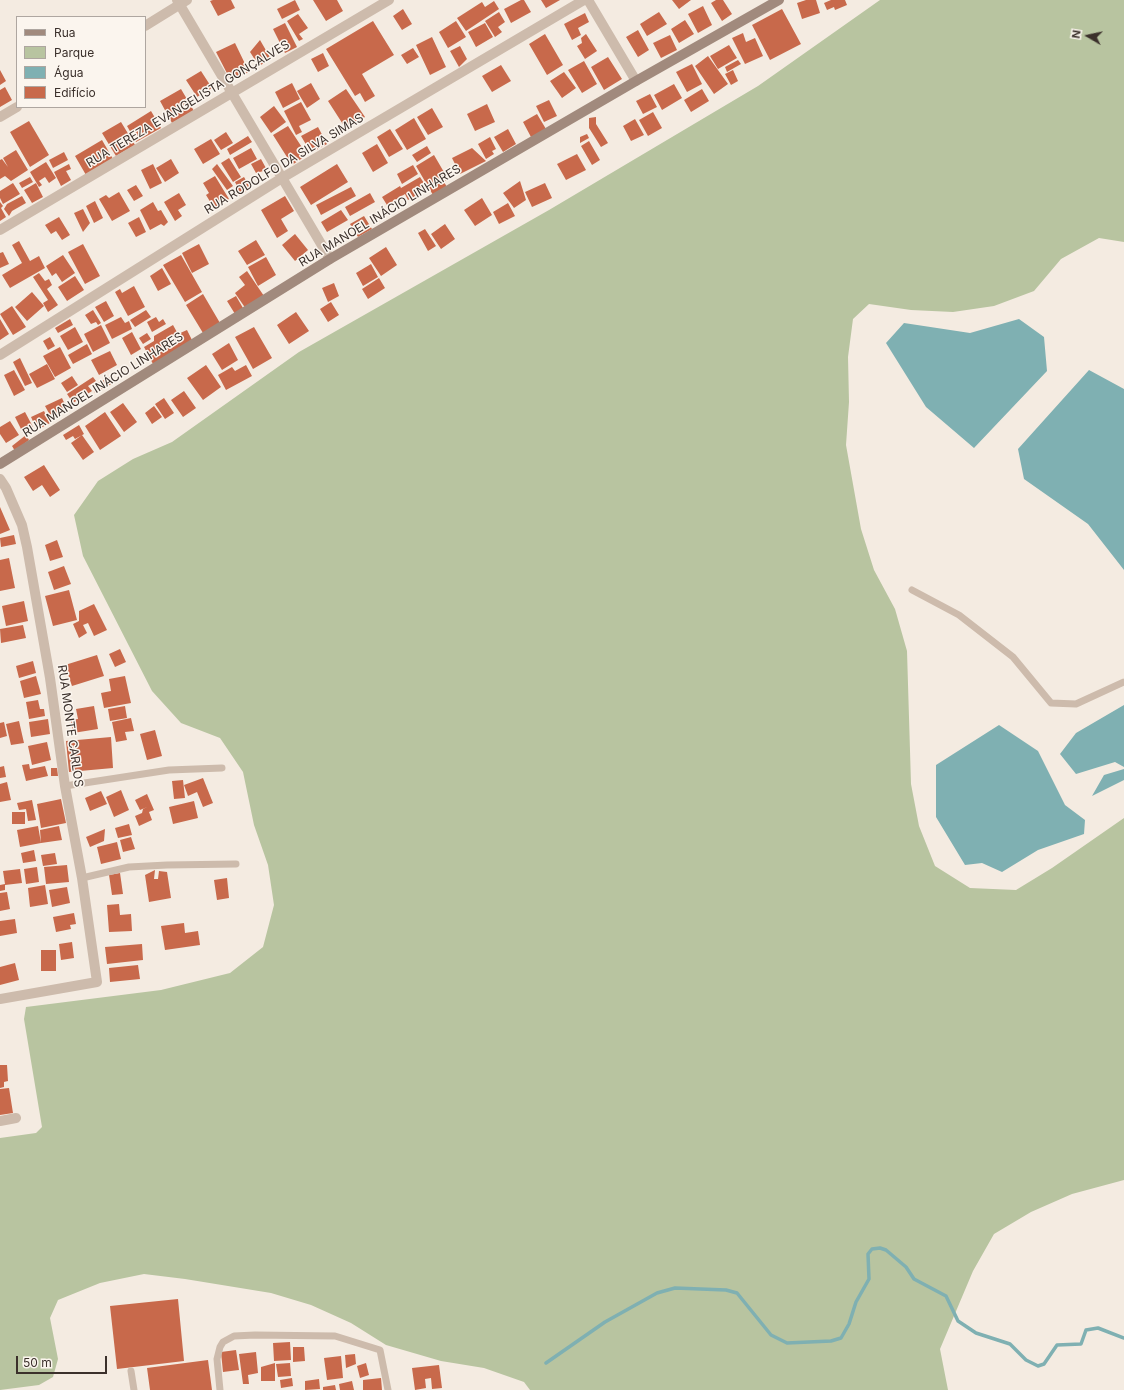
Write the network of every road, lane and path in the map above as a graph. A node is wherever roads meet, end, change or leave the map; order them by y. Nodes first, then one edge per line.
1 (389, 0) edge
2 (584, 0) edge
3 (588, 0) edge
4 (779, 0) edge
5 (181, 2) edge
6 (146, 25) edge
7 (636, 81) junction
8 (232, 93) junction
9 (16, 107) edge
10 (0, 117) edge
11 (282, 178) junction
12 (0, 230) edge
13 (330, 260) junction
14 (0, 356) edge
15 (0, 464) edge
16 (0, 479) edge
17 (912, 590) dead end
18 (1124, 682) edge
19 (222, 768) dead end
20 (65, 786) junction
21 (236, 864) dead end
22 (82, 878) junction
23 (0, 999) edge
24 (16, 1118) dead end
25 (0, 1121) edge
26 (131, 1371) dead end
27 (134, 1390) edge
28 (220, 1390) edge
29 (388, 1390) edge

1 - 8 street, RUA TEREZA EVANGELISTA GONÇALVES
2 - 11 street, RUA RODOLFO DA SILVA SIMAS
3 - 7 street
4 - 7 main road, RUA MANOEL INÁCIO LINHARES
5 - 6 street
5 - 8 street
7 - 13 main road, RUA MANOEL INÁCIO LINHARES
8 - 11 street
8 - 12 street, RUA TEREZA EVANGELISTA GONÇALVES
9 - 10 street
11 - 13 street
11 - 14 street, RUA RODOLFO DA SILVA SIMAS
13 - 15 main road, RUA MANOEL INÁCIO LINHARES
16 - 20 street, RUA MONTE CARLOS
17 - 18 lane
19 - 20 lane
20 - 22 street, RUA MONTE CARLOS
21 - 22 lane
22 - 23 street, RUA MONTE CARLOS
24 - 25 street
26 - 27 lane
28 - 29 lane

